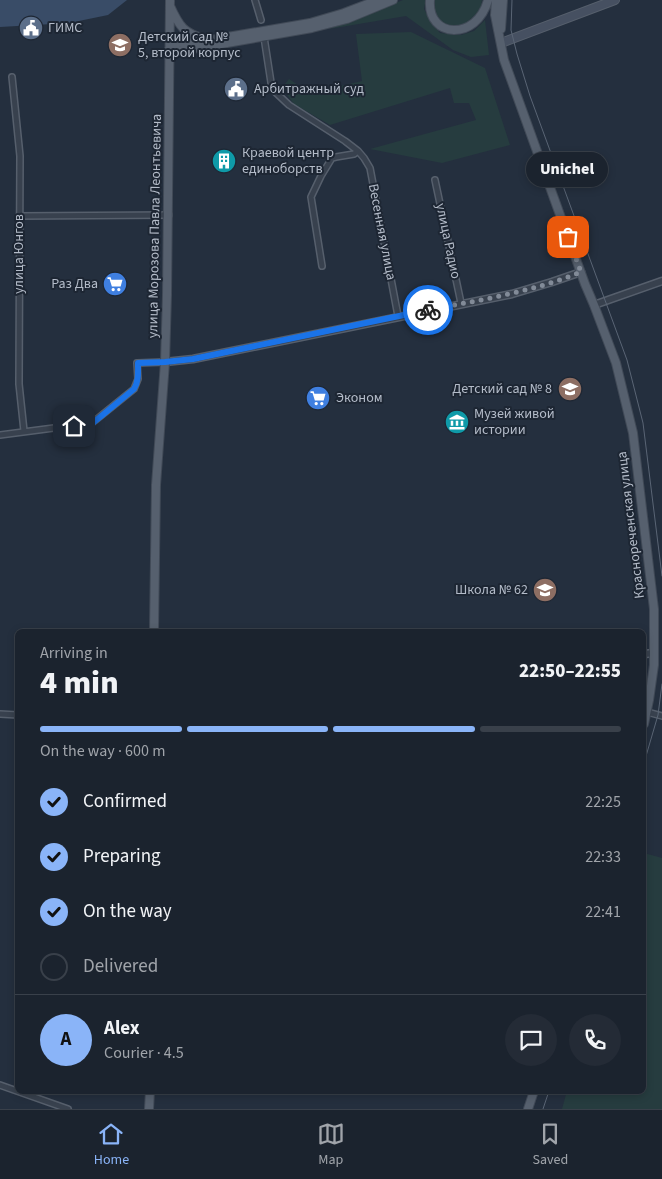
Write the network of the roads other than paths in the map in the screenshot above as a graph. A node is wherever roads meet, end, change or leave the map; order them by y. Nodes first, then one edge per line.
1 (255, 0) edge
2 (378, 0) edge
3 (393, 0) edge
4 (430, 0) edge
5 (488, 0) edge
6 (503, 0) edge
7 (615, 0) edge
8 (170, 2) edge
9 (495, 3) edge
10 (261, 20) dead end
11 (264, 37) junction
12 (210, 40) junction
13 (501, 43) junction
14 (169, 49) junction
15 (12, 77) dead end
16 (358, 151) junction
17 (435, 180) dead end
18 (19, 216) junction
19 (169, 216) junction
20 (322, 266) dead end
21 (581, 272) junction
22 (662, 282) edge
23 (460, 303) junction
24 (594, 305) junction
25 (398, 316) junction
26 (165, 362) junction
27 (24, 431) junction
28 (0, 435) edge
29 (154, 629) edge
30 (654, 653) junction
31 (646, 654) edge
32 (647, 712) junction
33 (0, 714) edge
34 (15, 715) edge
35 (646, 716) edge
36 (662, 716) edge
37 (0, 1086) edge
38 (15, 1091) edge
39 (24, 1094) edge
40 (150, 1094) edge
41 (533, 1094) edge
42 (68, 1109) edge
43 (148, 1109) edge
44 (528, 1109) edge

1 - 10 street
2 - 12 main road
3 - 11 main road
4 - 5 main road
6 - 13 main road
7 - 13 main road
8 - 12 main road
8 - 14 main road, улица Морозова Павла Леонтьевича
9 - 13 main road
11 - 14 main road
11 - 16 street
12 - 14 main road
13 - 21 main road, Краснореченская улица
14 - 19 main road, улица Морозова Павла Леонтьевича
15 - 18 street, улица Юнгов
16 - 20 street
16 - 25 street, Весенняя улица
17 - 23 street, улица Радио
18 - 19 street
18 - 27 street, улица Юнгов
19 - 26 main road, улица Морозова Павла Леонтьевича
21 - 23 street
21 - 24 main road, Краснореченская улица
22 - 24 street
23 - 25 street
24 - 30 main road, Краснореченская улица
25 - 26 street
26 - 27 street
26 - 29 main road, улица Морозова Павла Леонтьевича
27 - 28 street
30 - 31 street
30 - 32 main road, Краснореченская улица
32 - 35 main road, Краснореченская улица
32 - 36 street
33 - 34 street
37 - 38 street
39 - 42 street
40 - 43 main road
41 - 44 main road

